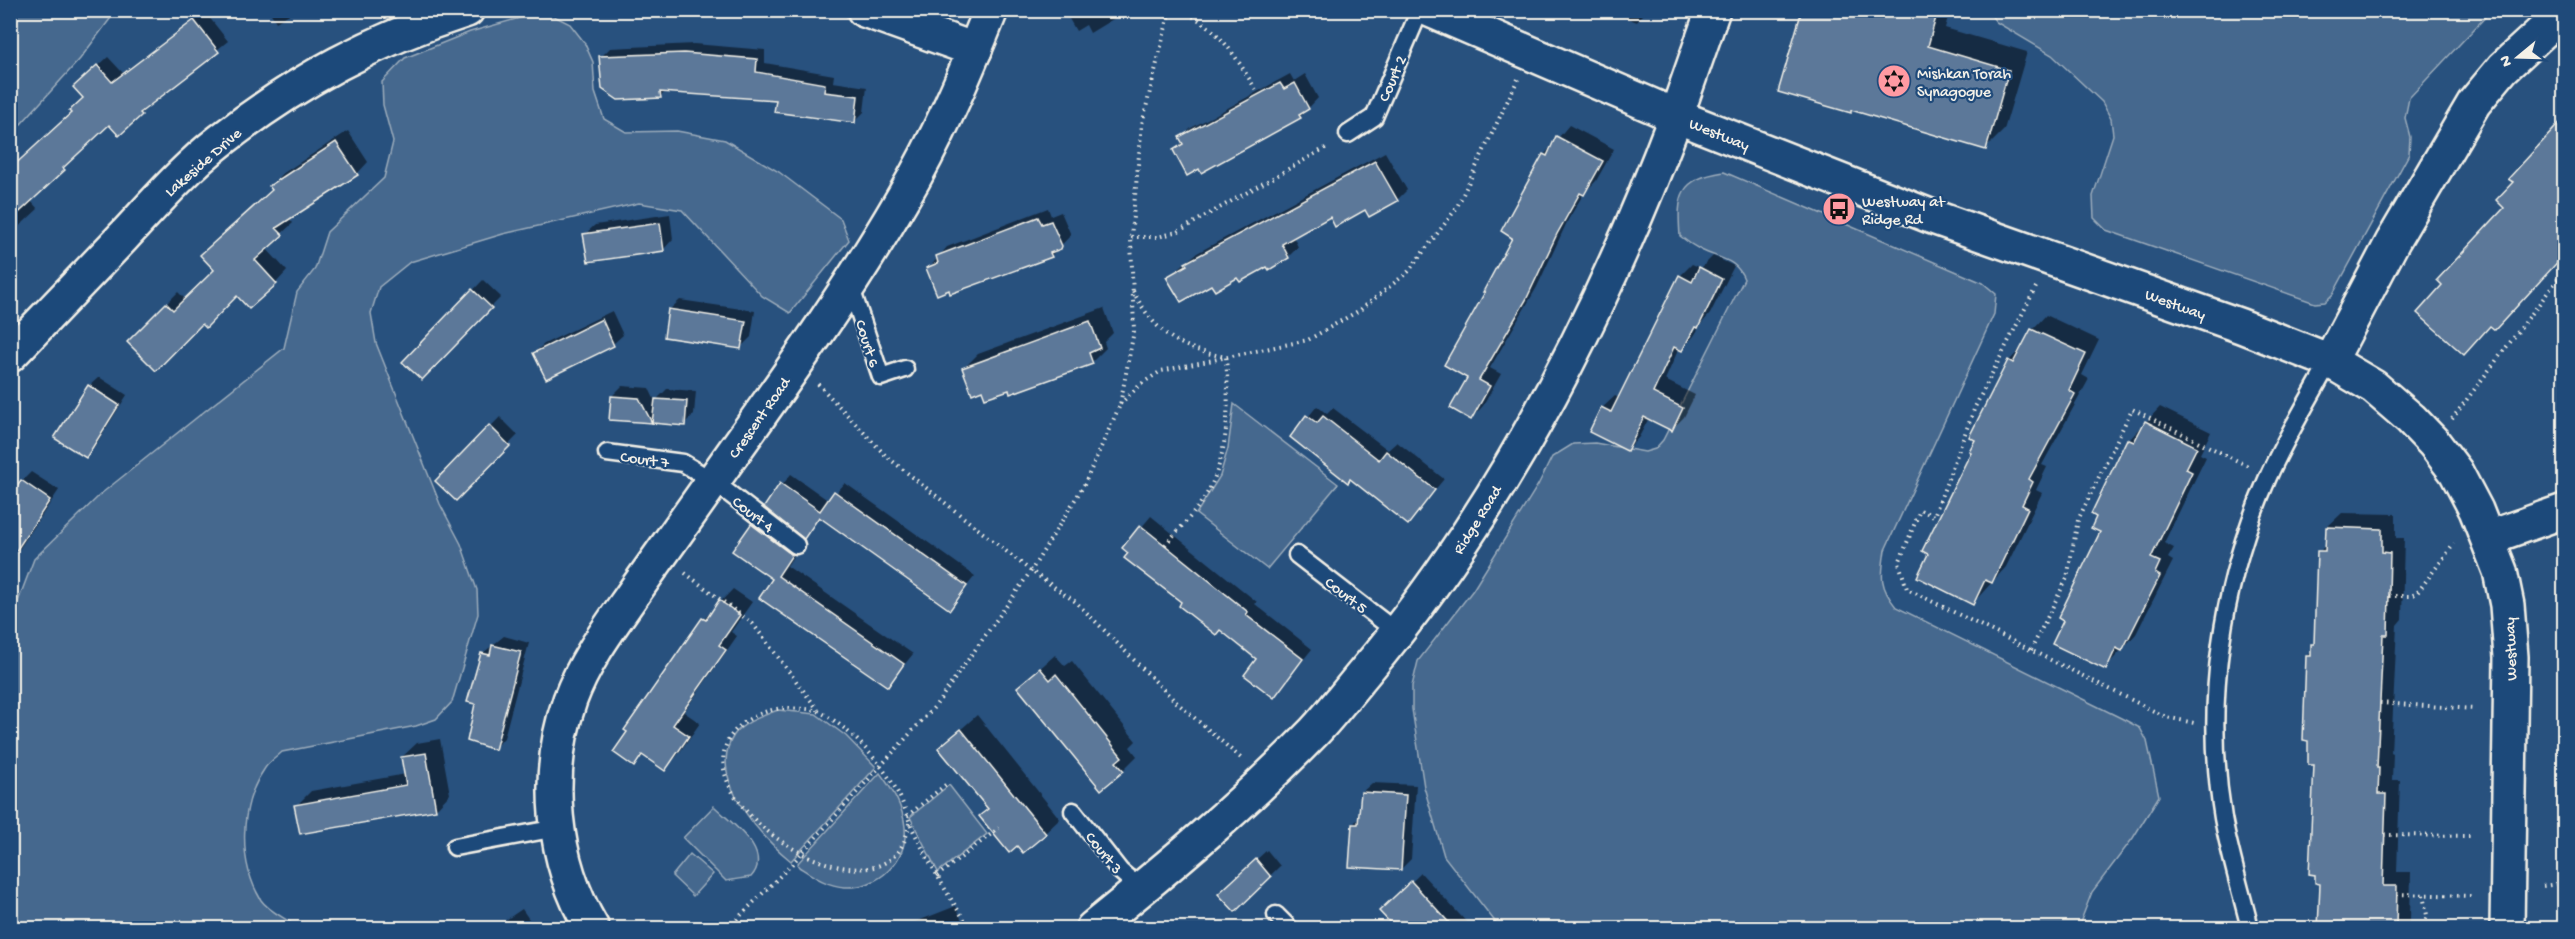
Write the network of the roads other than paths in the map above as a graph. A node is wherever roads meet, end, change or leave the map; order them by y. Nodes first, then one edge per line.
1 (467, 10) edge
2 (864, 10) edge
3 (991, 10) edge
4 (1420, 10) edge
5 (1430, 10) edge
6 (1713, 10) edge
7 (2565, 12) edge
8 (975, 51) junction
9 (1676, 116) junction
10 (1348, 134) road end
11 (850, 284) junction
12 (10, 355) edge
13 (2330, 361) junction
14 (905, 369) dead end
15 (607, 453) dead end
16 (713, 481) junction
17 (2565, 511) edge
18 (2488, 537) junction
19 (796, 545) dead end
20 (1297, 555) dead end
21 (1398, 633) junction
22 (1073, 811) dead end
23 (557, 828) junction
24 (455, 847) dead end
25 (1141, 890) junction
26 (1276, 915) dead end
27 (592, 928) edge
28 (1093, 928) edge
29 (1289, 928) edge
30 (2250, 928) edge
31 (2507, 928) edge

1 - 12 street, Lakeside Drive
2 - 8 street
3 - 8 street, Crescent Road
4 - 10 lane, Court 2
5 - 9 street, Westway
6 - 9 street, Ridge Road
7 - 13 street
8 - 11 street, Crescent Road
9 - 13 street, Westway
9 - 21 street, Ridge Road
11 - 14 lane, Court 6
11 - 16 street, Crescent Road
13 - 18 street, Westway
13 - 30 lane
15 - 16 lane, Court 7
16 - 19 lane, Court 4
16 - 23 street, Crescent Road
17 - 18 street
18 - 31 street, Westway
20 - 21 lane, Court 5
21 - 25 street, Ridge Road
22 - 25 lane, Court 3
23 - 24 lane
23 - 27 street
25 - 28 street, Ridge Road
26 - 29 lane

